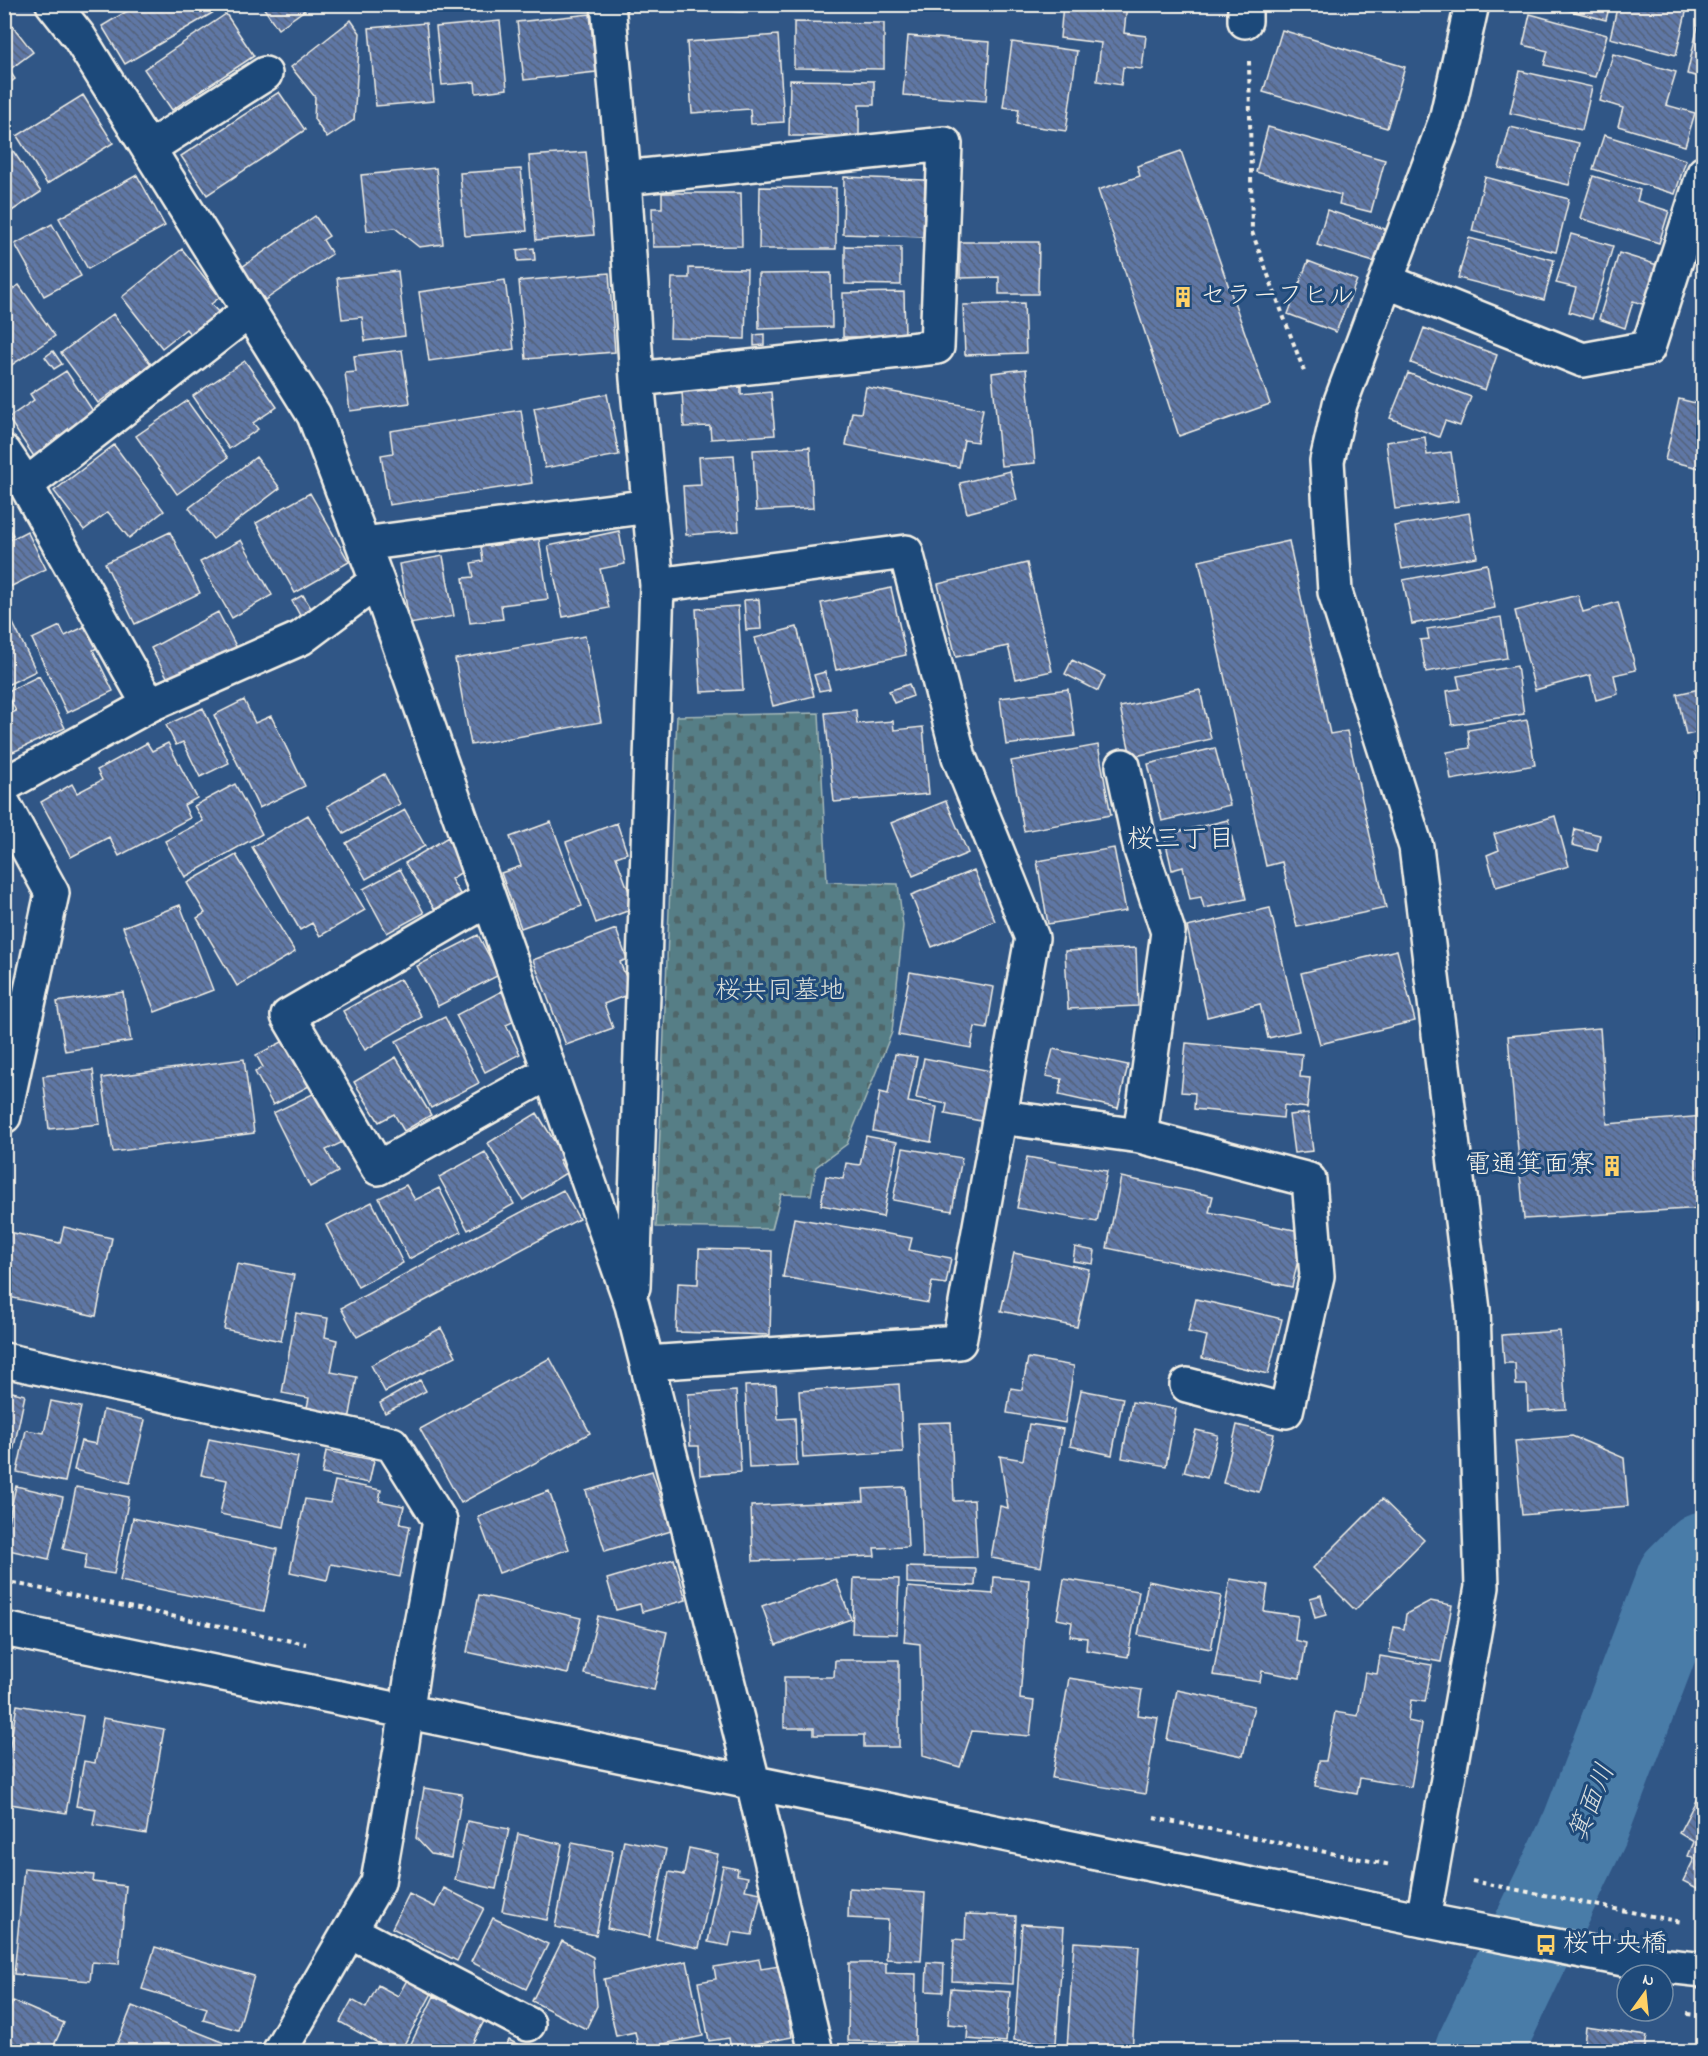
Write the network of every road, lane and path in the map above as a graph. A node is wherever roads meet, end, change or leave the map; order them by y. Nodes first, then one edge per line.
1 (53, 4) edge
2 (608, 4) edge
3 (1472, 4) edge
4 (1245, 13) edge
5 (266, 74) dead end
6 (148, 148) junction
7 (1704, 173) edge
8 (624, 178) junction
9 (1386, 281) junction
10 (249, 310) junction
11 (637, 380) junction
12 (1340, 404) junction
13 (4, 452) edge
14 (26, 485) junction
15 (650, 506) junction
16 (363, 544) junction
17 (377, 581) junction
18 (657, 585) junction
19 (149, 705) junction
20 (1123, 766) dead end
21 (4, 785) edge
22 (4, 805) edge
23 (489, 898) junction
24 (550, 1072) junction
25 (4, 1116) edge
26 (1000, 1117) junction
27 (1140, 1136) junction
28 (632, 1305) junction
29 (4, 1360) edge
30 (647, 1363) junction
31 (1187, 1385) dead end
32 (4, 1629) edge
33 (407, 1711) junction
34 (753, 1782) junction
35 (1431, 1873) junction
36 (1656, 1918) dead end
37 (1423, 1920) junction
38 (350, 1931) junction
39 (1704, 1970) edge
40 (528, 2024) dead end
41 (279, 2052) edge
42 (816, 2052) edge

1 - 6 street
2 - 8 street
3 - 9 street
4 - 12 path
5 - 6 street
6 - 10 street
7 - 9 street
8 - 11 street
8 - 11 street
9 - 12 street
10 - 14 street
10 - 16 street
11 - 15 street
12 - 35 street
13 - 14 street
14 - 19 street
15 - 16 street
15 - 18 street
16 - 17 street
17 - 19 street
17 - 23 street
18 - 26 street
18 - 28 street
19 - 21 street
20 - 27 street
22 - 25 street
23 - 24 street
23 - 24 street
24 - 28 street
26 - 27 street
26 - 30 street
27 - 31 street
28 - 30 street
29 - 33 street
30 - 34 street
32 - 33 street
33 - 34 street
33 - 38 street
34 - 37 street
34 - 42 street
35 - 36 path
35 - 37 street
37 - 39 street
38 - 40 street
38 - 41 street

